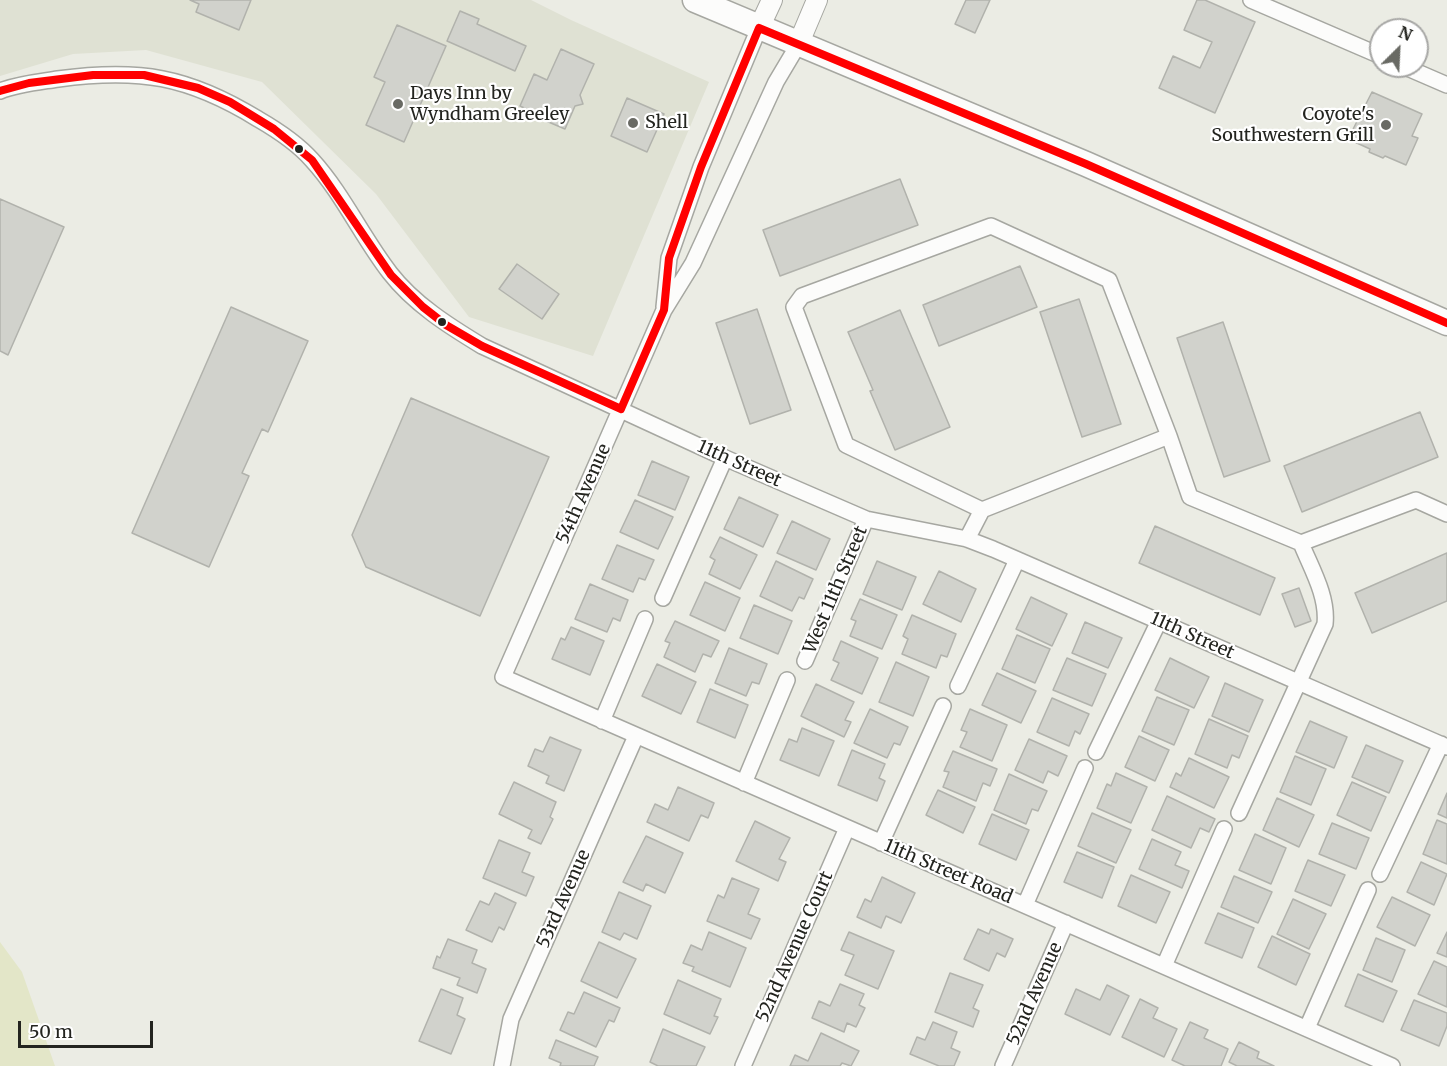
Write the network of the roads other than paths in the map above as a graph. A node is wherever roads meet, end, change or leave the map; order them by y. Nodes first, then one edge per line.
1 (695, 0) edge
2 (772, 0) edge
3 (817, 0) edge
4 (1251, 0) edge
5 (759, 28) junction
6 (798, 45) junction
7 (1369, 51) edge
8 (1429, 77) edge
9 (1447, 85) edge
10 (0, 91) edge
11 (664, 310) junction
12 (1447, 323) edge
13 (621, 409) junction
14 (1169, 436) junction
15 (725, 458) junction
16 (982, 510) junction
17 (1447, 514) edge
18 (866, 519) junction
19 (967, 539) junction
20 (1301, 543) junction
21 (1017, 560) junction
22 (663, 598) dead end
23 (645, 619) dead end
24 (1159, 621) junction
25 (805, 661) dead end
26 (503, 677) joint
27 (788, 680) dead end
28 (1299, 682) junction
29 (958, 686) dead end
30 (943, 706) dead end
31 (602, 721) junction
32 (636, 736) junction
33 (1444, 746) edge
34 (1096, 752) dead end
35 (1085, 768) dead end
36 (744, 783) junction
37 (1239, 813) dead end
38 (847, 828) junction
39 (1224, 829) dead end
40 (881, 843) junction
41 (1380, 874) dead end
42 (1368, 890) dead end
43 (1024, 905) junction
44 (1066, 923) junction
45 (1164, 966) junction
46 (1306, 1028) junction
47 (502, 1066) edge
48 (743, 1066) edge
49 (1003, 1066) edge
50 (1392, 1066) edge

1 - 5 main road
2 - 5 street, 54th Avenue
3 - 6 street, 54th Avenue
4 - 7 street
5 - 6 main road
5 - 11 street, 54th Avenue
6 - 11 street, 54th Avenue
6 - 12 main road
8 - 9 street
10 - 13 street, 11th Street
11 - 13 street, 54th Avenue
13 - 15 street, 11th Street
13 - 26 street, 54th Avenue
14 - 16 street
14 - 16 street
14 - 20 street
15 - 18 street, 11th Street
15 - 22 street
16 - 19 street
17 - 20 street
18 - 19 street, 11th Street
18 - 25 street, West 11th Street
19 - 21 street, 11th Street
20 - 28 street
21 - 24 street, 11th Street
21 - 29 street
23 - 31 street
24 - 28 street, 11th Street
24 - 34 street
26 - 31 street, 11th Street Road
27 - 36 street
28 - 33 street, 11th Street
28 - 37 street
30 - 40 street
31 - 32 street, 11th Street Road
32 - 36 street, 11th Street Road
32 - 47 street, 53rd Avenue
33 - 41 street
35 - 43 street
36 - 38 street, 11th Street Road
38 - 40 street, 11th Street Road
38 - 48 street, 52nd Avenue Court
39 - 45 street
40 - 43 street, 11th Street Road
42 - 46 street
43 - 44 street, 11th Street Road
44 - 45 street, 11th Street Road
44 - 49 street, 52nd Avenue
45 - 46 street, 11th Street Road
46 - 50 street, 11th Street Road

